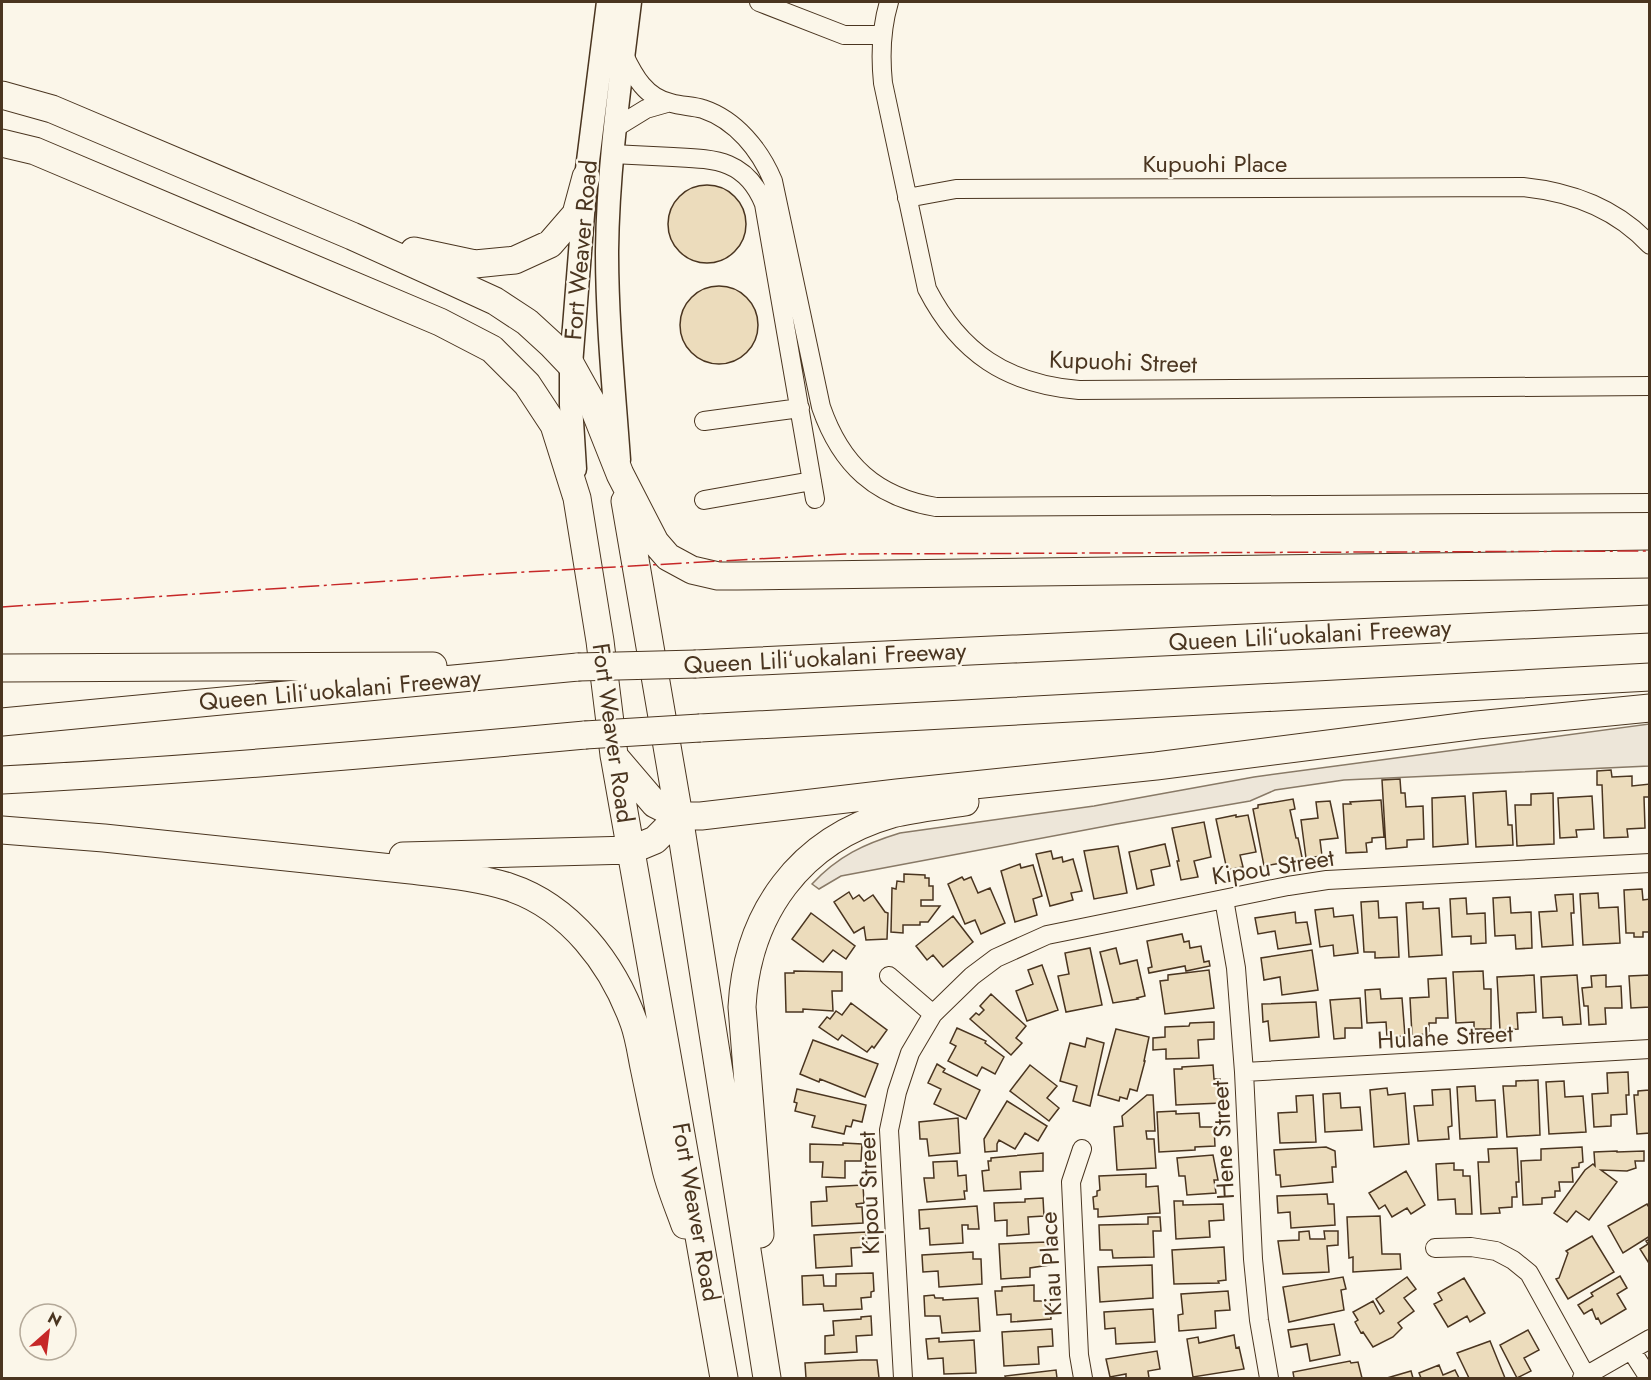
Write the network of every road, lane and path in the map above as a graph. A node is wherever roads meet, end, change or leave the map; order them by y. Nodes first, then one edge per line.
1 (608, 2) edge
2 (630, 2) edge
3 (759, 2) edge
4 (889, 2) edge
5 (882, 35) junction
6 (624, 55) junction
7 (609, 87) junction
8 (2, 95) edge
9 (667, 103) junction
10 (615, 128) junction
11 (2, 142) edge
12 (612, 154) junction
13 (586, 177) junction
14 (908, 198) junction
15 (352, 236) junction
16 (1650, 245) edge
17 (571, 365) junction
18 (1650, 386) edge
19 (800, 408) junction
20 (704, 421) dead end
21 (620, 474) junction
22 (812, 481) junction
23 (577, 498) junction
24 (815, 499) dead end
25 (704, 500) dead end
26 (1650, 504) edge
27 (1650, 564) edge
28 (1650, 619) edge
29 (578, 667) junction
30 (2, 668) edge
31 (1650, 677) edge
32 (1650, 708) edge
33 (2, 722) edge
34 (614, 755) junction
35 (1156, 766) junction
36 (2, 780) edge
37 (679, 816) junction
38 (2, 831) edge
39 (631, 850) junction
40 (309, 858) junction
41 (1650, 863) edge
42 (1224, 899) junction
43 (889, 976) dead end
44 (933, 1014) junction
45 (1650, 1049) edge
46 (1244, 1072) junction
47 (1082, 1149) dead end
48 (1435, 1248) dead end
49 (713, 1310) junction
50 (759, 1334) junction
51 (1650, 1339) edge
52 (1631, 1350) junction
53 (1584, 1377) edge
54 (724, 1378) edge
55 (767, 1378) edge
56 (903, 1378) edge
57 (1083, 1378) edge
58 (1269, 1378) edge
59 (1649, 1378) edge

1 - 7 main road
2 - 6 main road
3 - 5 street
4 - 5 street, Kupuohi Street
5 - 14 street, Kupuohi Street
6 - 7 main road
6 - 9 street
7 - 10 main road, Fort Weaver Road
7 - 13 main road, Fort Weaver Road
8 - 15 highway
9 - 10 street
9 - 26 street
10 - 12 main road, Fort Weaver Road
11 - 23 highway
12 - 19 street
12 - 21 main road, Fort Weaver Road
13 - 15 highway
13 - 17 main road, Fort Weaver Road
14 - 16 street, Kupuohi Place
14 - 18 street, Kupuohi Street
15 - 17 highway
17 - 21 highway
17 - 23 main road, Fort Weaver Road
19 - 20 street
19 - 22 street
21 - 27 highway
21 - 37 highway, Fort Weaver Road
22 - 24 street
22 - 25 street
23 - 34 highway, Fort Weaver Road
28 - 29 highway, Queen Liliʻuokalani Freeway, bridge
29 - 30 highway
29 - 33 highway, Queen Liliʻuokalani Freeway
31 - 36 highway, bridge
32 - 35 highway
34 - 37 highway
34 - 39 highway, Fort Weaver Road
35 - 37 highway
35 - 50 highway
37 - 39 highway
37 - 50 highway, Fort Weaver Road
38 - 40 highway
39 - 40 highway
39 - 49 highway, Fort Weaver Road
40 - 49 highway
41 - 42 street, Kipou Street
42 - 44 street, Kipou Street
42 - 46 street, Hene Street
43 - 44 street
44 - 56 street, Kipou Street
45 - 46 street, Hulahe Street
46 - 58 street, Hene Street
47 - 57 street, Kiau Place
48 - 53 street
49 - 54 highway, Fort Weaver Road
50 - 55 highway, Fort Weaver Road
51 - 52 street
52 - 53 street
52 - 59 street

